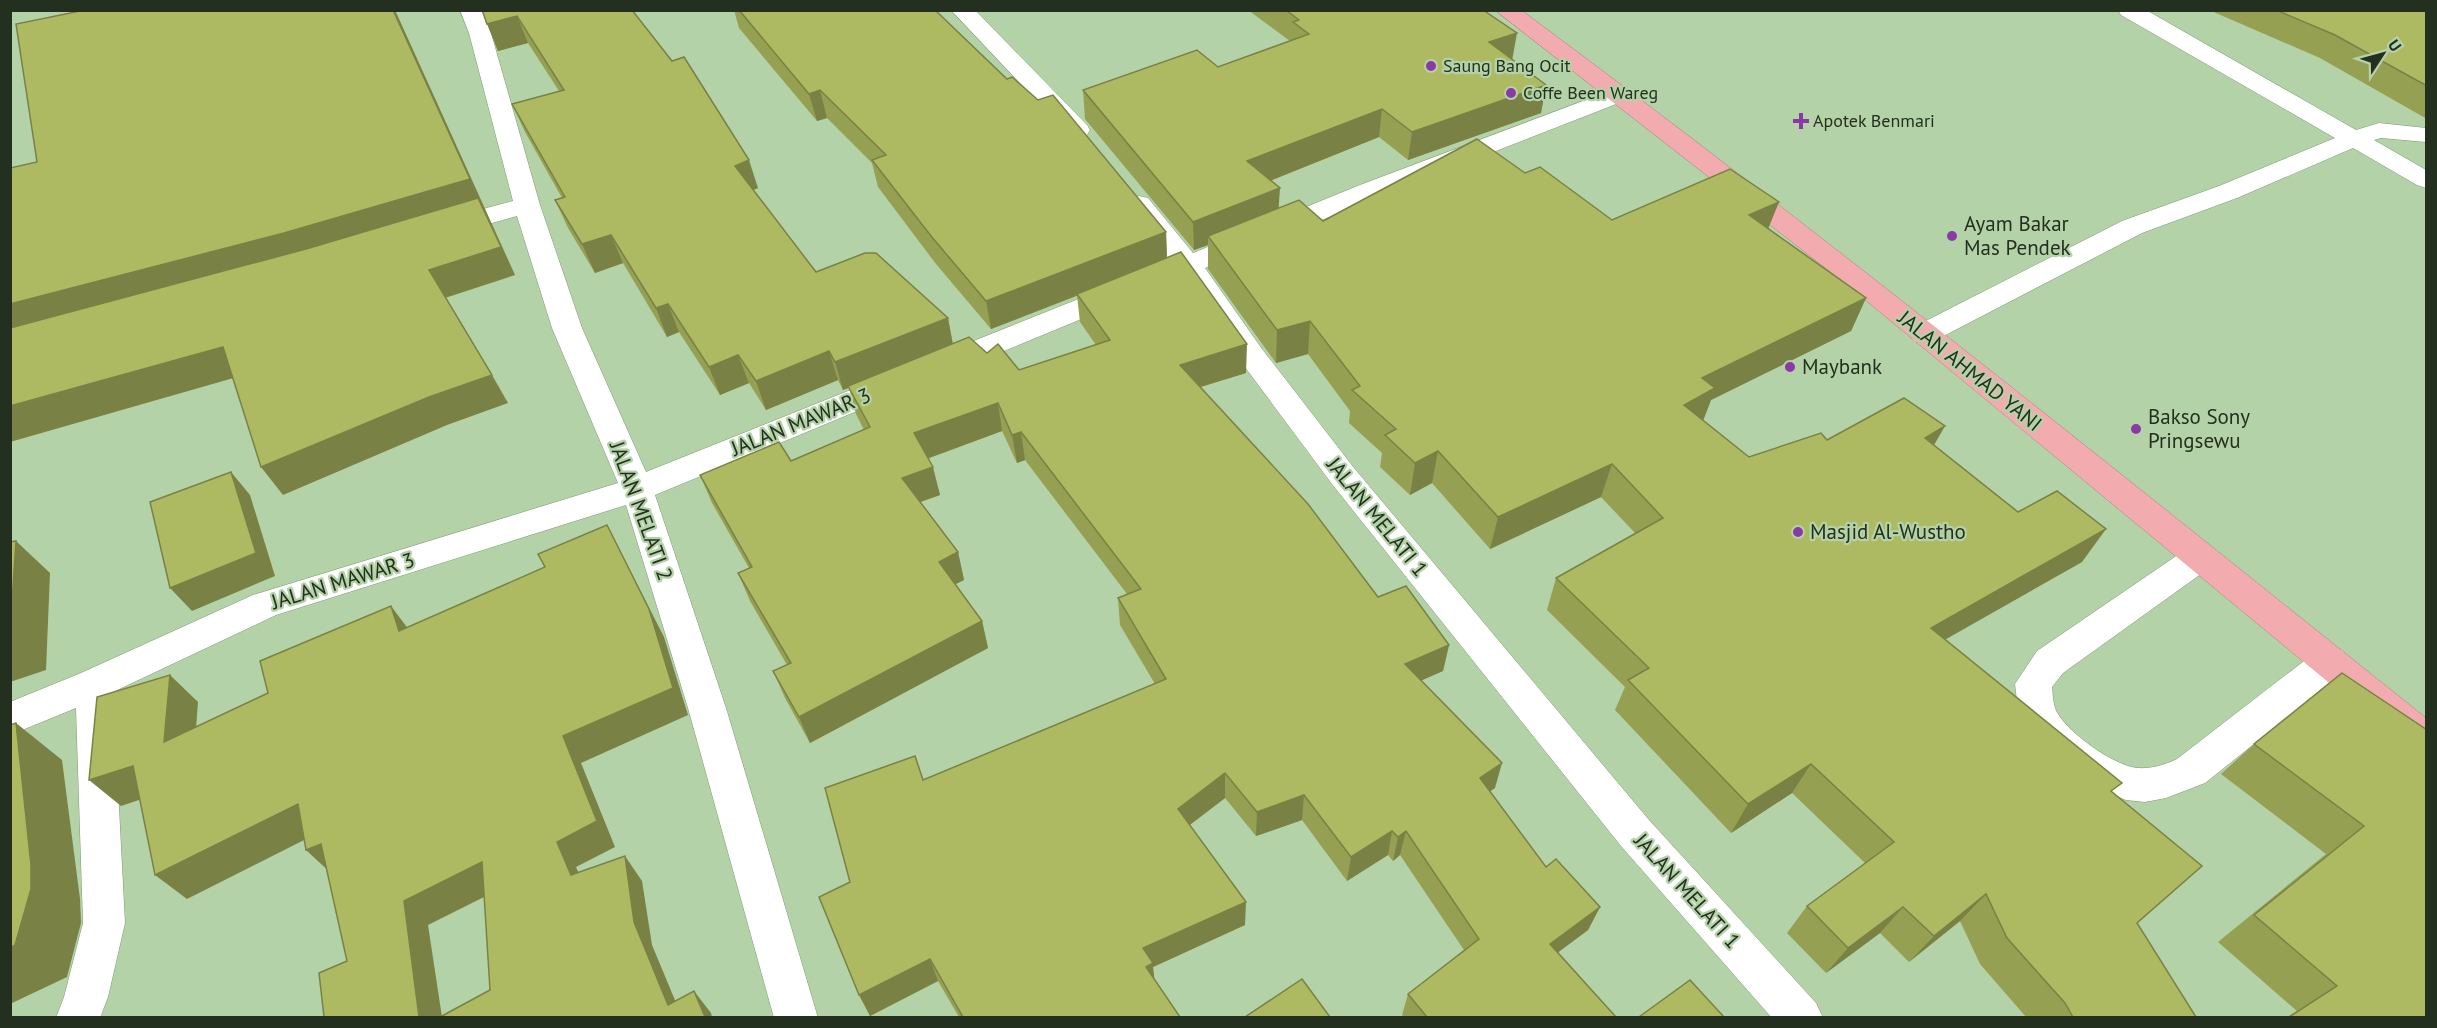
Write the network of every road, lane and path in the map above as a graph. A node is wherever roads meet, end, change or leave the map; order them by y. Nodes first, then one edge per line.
1 (471, 10) edge
2 (962, 10) edge
3 (1506, 10) edge
4 (2129, 10) edge
5 (1620, 94) junction
6 (2427, 135) edge
7 (2356, 138) junction
8 (1095, 151) edge
9 (1117, 177) edge
10 (2427, 180) edge
11 (527, 206) junction
12 (416, 237) edge
13 (1190, 266) junction
14 (1924, 334) junction
15 (637, 489) junction
16 (2200, 557) junction
17 (2330, 662) junction
18 (94, 684) junction
19 (10, 718) edge
20 (2427, 740) edge
21 (78, 1017) edge
22 (796, 1017) edge
23 (1801, 1017) edge

1 - 11 street, JALAN MELATI 2
2 - 8 street
3 - 5 highway, JALAN AHMAD YANI
4 - 7 street
5 - 13 street, JALAN MAWAR 3
5 - 14 highway, JALAN AHMAD YANI
6 - 7 street
7 - 10 street
7 - 14 street
9 - 13 street, JALAN MELATI 1
11 - 12 street
11 - 15 street, JALAN MELATI 2
13 - 15 street, JALAN MAWAR 3
13 - 23 street, JALAN MELATI 1
14 - 16 highway, JALAN AHMAD YANI
15 - 18 street, JALAN MAWAR 3
15 - 22 street, JALAN MELATI 2
16 - 17 highway, JALAN AHMAD YANI
16 - 17 street
17 - 20 highway, JALAN AHMAD YANI
18 - 19 street, JALAN MAWAR 3
18 - 21 street

